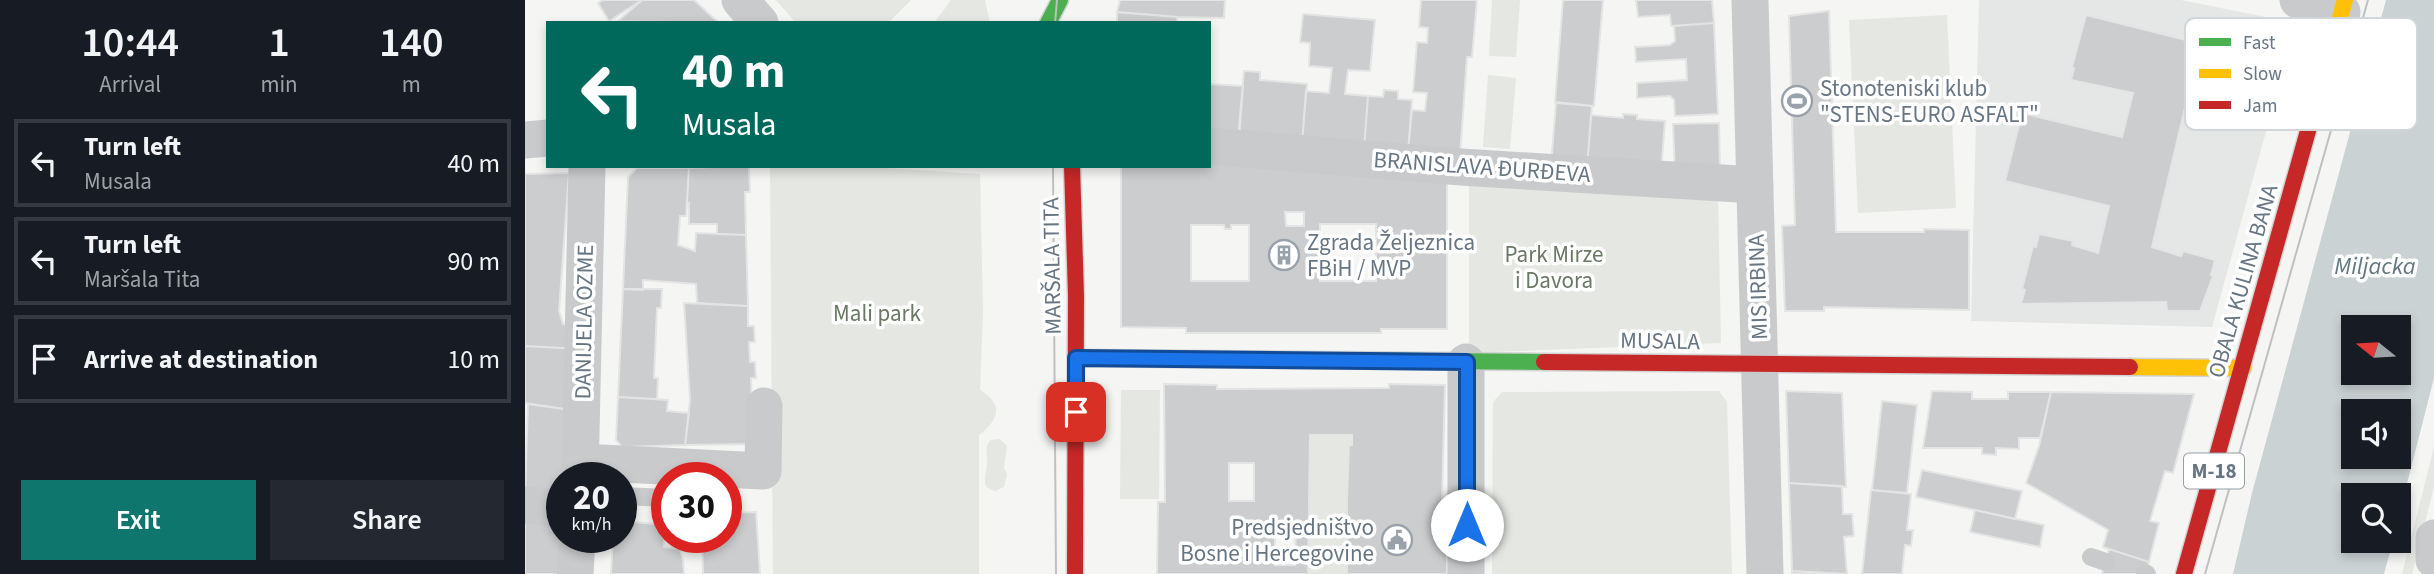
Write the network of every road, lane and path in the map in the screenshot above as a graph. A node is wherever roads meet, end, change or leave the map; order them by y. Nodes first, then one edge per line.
1 (740, 0) edge
2 (1750, 0) edge
3 (2298, 0) edge
4 (1069, 4) edge
5 (2344, 6) edge
6 (758, 21) edge
7 (1050, 21) edge
8 (2309, 130) edge
9 (546, 138) edge
10 (525, 139) edge
11 (1211, 146) edge
12 (587, 168) edge
13 (1072, 168) edge
14 (1755, 185) junction
15 (1076, 358) junction
16 (1467, 362) junction
17 (1760, 365) junction
18 (2243, 368) junction
19 (764, 405) dead end
20 (580, 462) edge
21 (637, 470) edge
22 (525, 505) edge
23 (546, 507) edge
24 (2434, 538) edge
25 (576, 553) edge
26 (2434, 560) edge
27 (575, 574) edge
28 (1075, 574) edge
29 (1467, 574) edge
30 (1765, 574) edge
31 (2185, 574) edge

1 - 6 street
2 - 14 street, MIS IRBINA
3 - 5 street
4 - 7 street
8 - 18 street, OBALA KULINA BANA / M-18
9 - 10 street
11 - 14 street, BRANISLAVA ĐURĐEVA
12 - 20 street, DANIJELA OZME
13 - 15 street, MARŠALA TITA
14 - 17 street, MIS IRBINA
15 - 16 street, MUSALA
15 - 28 street, MARŠALA TITA
16 - 17 street, MUSALA
16 - 29 street
17 - 18 street, MUSALA
17 - 30 street, MIS IRBINA
18 - 31 street, OBALA KULINA BANA / M-18
19 - 21 street
22 - 23 street
24 - 26 street
25 - 27 street

